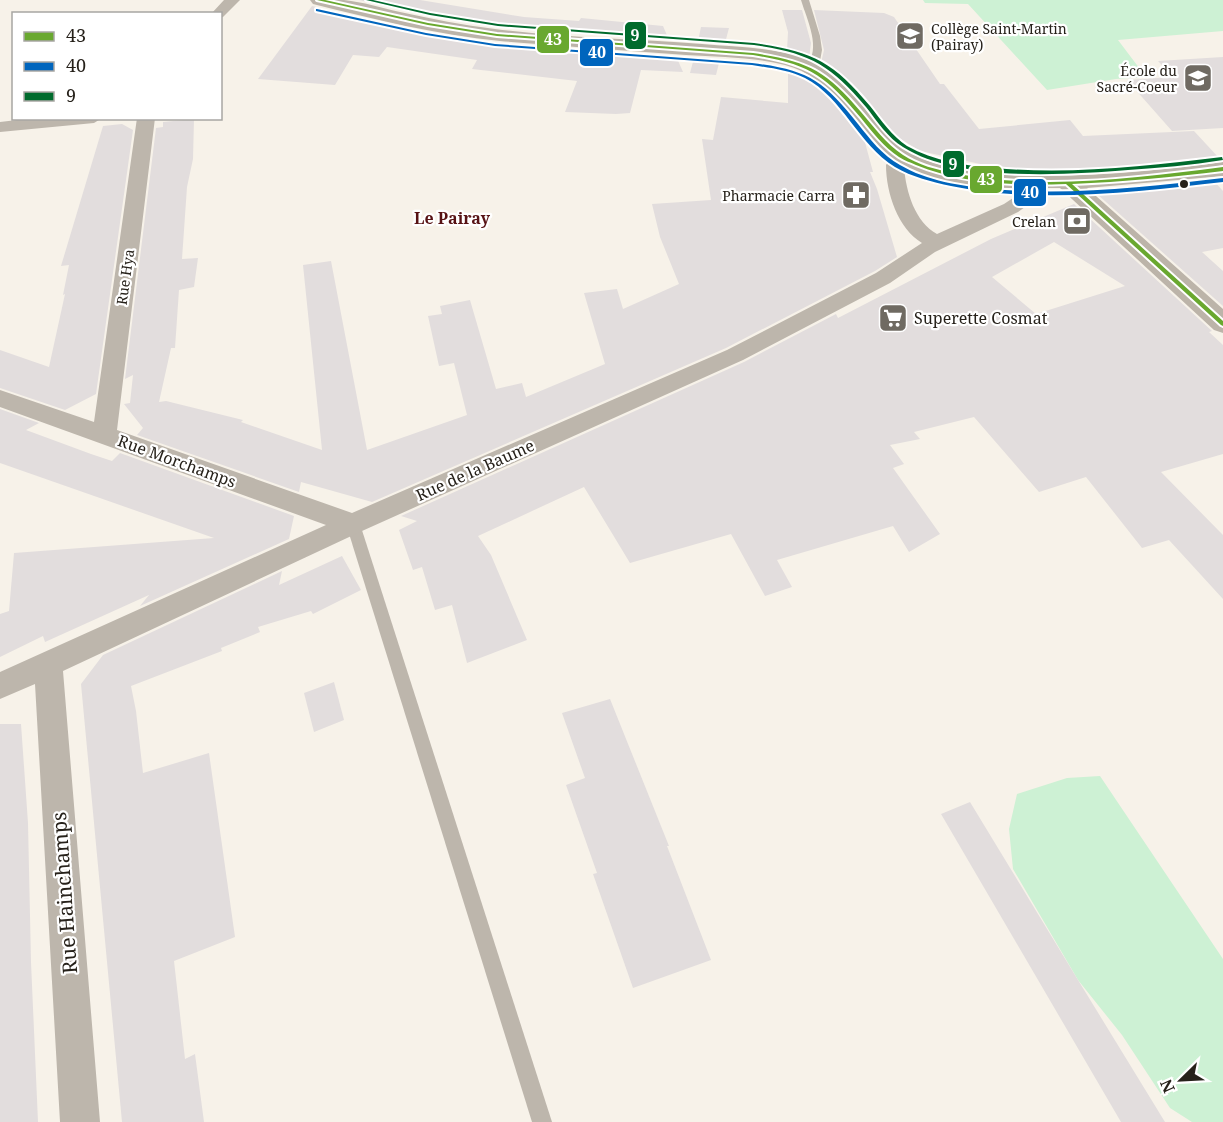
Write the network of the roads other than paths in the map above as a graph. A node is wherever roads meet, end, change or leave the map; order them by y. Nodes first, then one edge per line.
1 (233, 0) edge
2 (320, 0) edge
3 (806, 0) edge
4 (220, 12) edge
5 (810, 66) junction
6 (73, 120) edge
7 (146, 120) edge
8 (0, 127) edge
9 (905, 158) junction
10 (1223, 169) edge
11 (1022, 181) junction
12 (1067, 182) junction
13 (943, 242) junction
14 (1223, 324) edge
15 (0, 398) edge
16 (104, 435) junction
17 (353, 524) junction
18 (48, 664) junction
19 (0, 686) edge
20 (80, 1122) edge
21 (542, 1122) edge

1 - 4 street
2 - 5 main road
3 - 5 lane
5 - 9 main road
6 - 8 street
7 - 16 street, Rue Hya
9 - 11 main road
9 - 13 street
10 - 12 main road
11 - 12 main road
11 - 13 street, Rue de la Baume
12 - 14 main road
13 - 17 street, Rue de la Baume
15 - 16 street, Rue Morchamps
16 - 17 street, Rue Morchamps
17 - 18 street, Rue de la Baume
17 - 21 lane
18 - 19 street, Rue de la Baume
18 - 20 street, Rue Hainchamps

